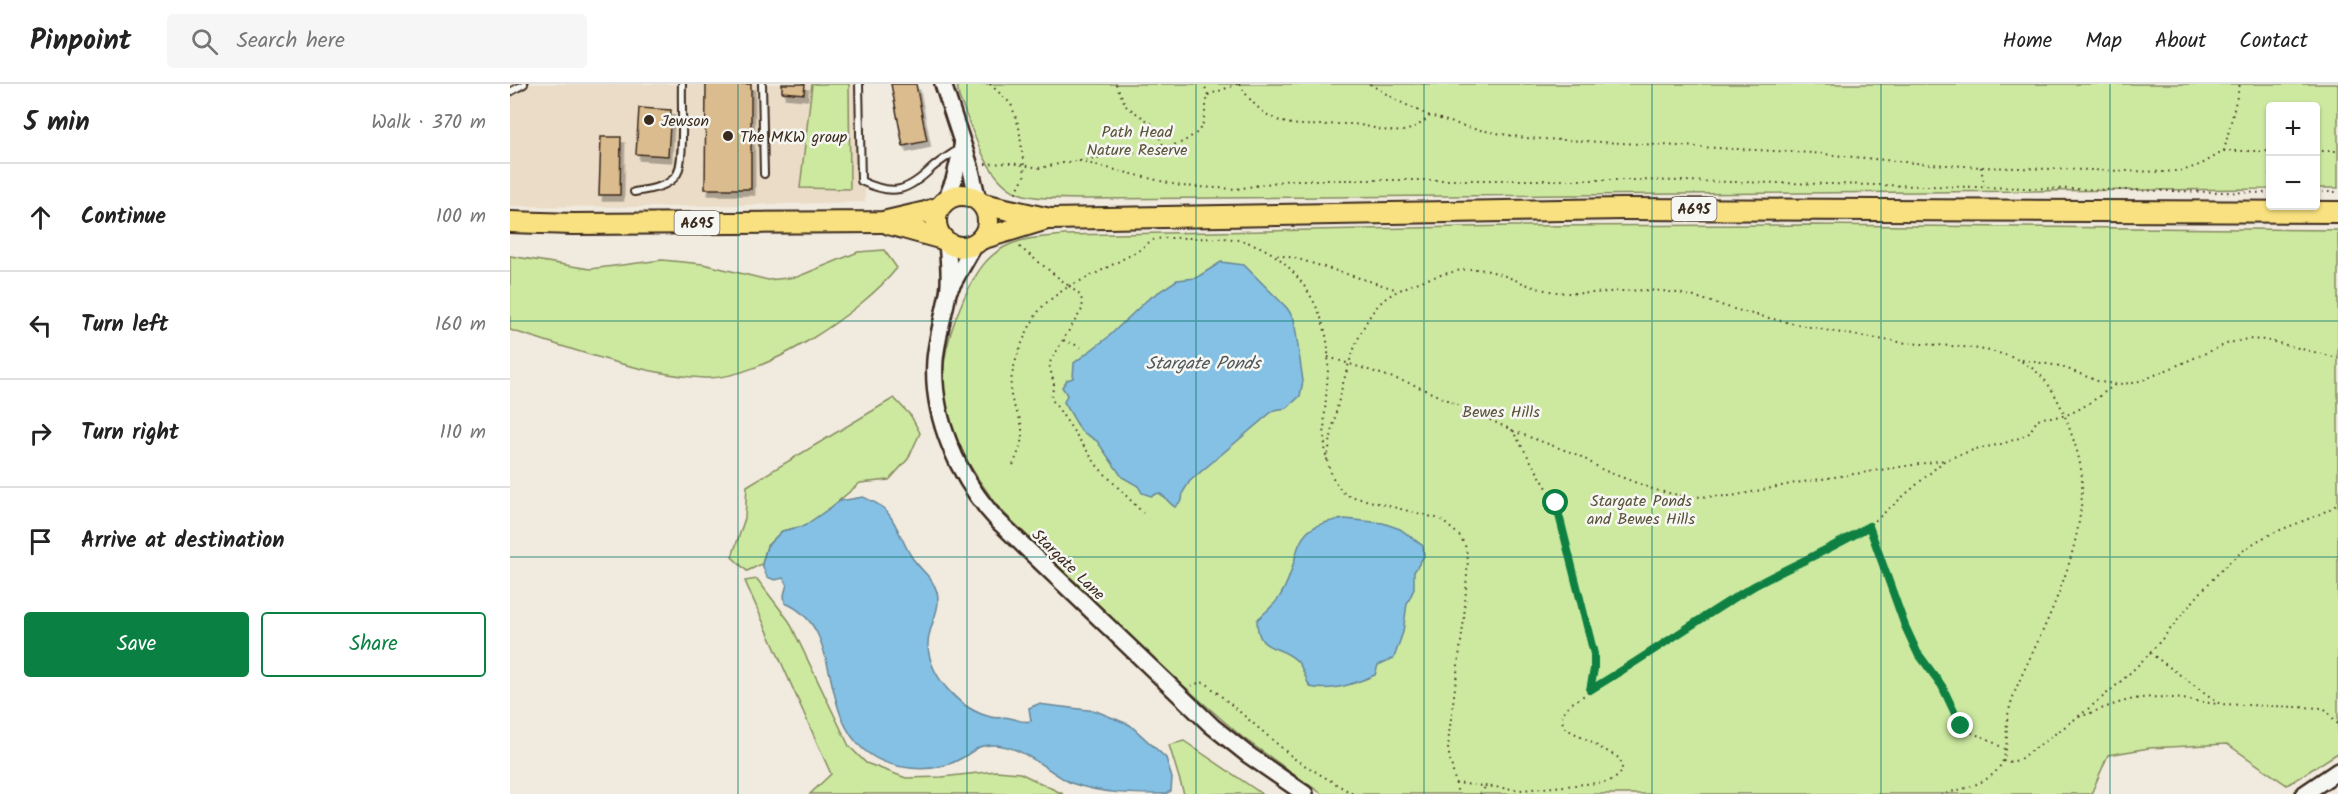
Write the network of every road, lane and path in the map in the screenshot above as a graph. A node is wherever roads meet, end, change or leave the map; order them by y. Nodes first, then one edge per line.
1 (524, 84) edge
2 (682, 84) edge
3 (762, 84) edge
4 (859, 84) edge
5 (942, 84) edge
6 (990, 84) edge
7 (1116, 84) edge
8 (1204, 84) edge
9 (1239, 84) edge
10 (1370, 84) edge
11 (2240, 84) edge
12 (510, 92) edge
13 (1208, 95) junction
14 (1430, 116) junction
15 (962, 147) junction
16 (1164, 148) junction
17 (2224, 151) junction
18 (2266, 151) edge
19 (2320, 151) edge
20 (2338, 151) edge
21 (1079, 161) junction
22 (982, 165) dead end
23 (1025, 166) junction
24 (1981, 167) junction
25 (764, 174) dead end
26 (1985, 186) junction
27 (634, 192) dead end
28 (2320, 192) edge
29 (2338, 192) edge
30 (2266, 193) edge
31 (1013, 200) dead end
32 (980, 202) junction
33 (943, 203) junction
34 (2338, 212) edge
35 (1050, 219) junction
36 (510, 222) edge
37 (883, 222) junction
38 (945, 241) junction
39 (978, 241) junction
40 (1015, 243) dead end
41 (1276, 255) junction
42 (1069, 286) junction
43 (949, 290) junction
44 (1398, 290) junction
45 (1063, 340) junction
46 (1081, 347) dead end
47 (1328, 357) junction
48 (2338, 358) edge
49 (2020, 360) junction
50 (1350, 363) junction
51 (2116, 384) junction
52 (2065, 416) junction
53 (1512, 430) junction
54 (1327, 460) junction
55 (1944, 460) junction
56 (1012, 465) dead end
57 (2338, 504) edge
58 (1143, 513) dead end
59 (1869, 526) junction
60 (2150, 653) junction
61 (1590, 690) junction
62 (1178, 695) junction
63 (2220, 704) junction
64 (2077, 718) junction
65 (2338, 724) edge
66 (2006, 750) junction
67 (2003, 761) junction
68 (2338, 771) edge
69 (1455, 783) junction
70 (1486, 786) junction
71 (1305, 794) edge
72 (1353, 794) edge
73 (1458, 794) edge
74 (1480, 794) edge
75 (1941, 794) edge
76 (2304, 794) edge

1 - 12 lane
2 - 27 lane
3 - 25 lane
4 - 15 lane
5 - 15 street
6 - 23 path
7 - 16 path
8 - 13 path
9 - 13 path
9 - 14 path
10 - 14 path
11 - 17 path
13 - 16 path
14 - 24 path
15 - 32 street
15 - 33 street
16 - 21 path
17 - 18 path
17 - 24 path
19 - 20 path
21 - 23 path
21 - 26 path
22 - 23 path
23 - 31 path
24 - 26 path
26 - 30 path
28 - 29 path
32 - 33 main road, A695
32 - 35 main road, A695
32 - 39 main road
33 - 37 main road, A695
33 - 38 main road
34 - 35 main road, A695
35 - 39 main road, A695
36 - 37 main road, A695
37 - 38 main road, A695
38 - 39 main road, A695
38 - 43 street, Stargate Lane
39 - 43 street, Stargate Lane
40 - 42 path
41 - 42 path
41 - 44 path
41 - 47 path
42 - 45 path
42 - 56 path
43 - 62 street, Stargate Lane
44 - 49 path
44 - 50 path
45 - 46 path
45 - 58 path
47 - 50 path
47 - 54 path
48 - 51 path
49 - 51 path
49 - 52 path
50 - 53 path
50 - 54 path
51 - 52 path
52 - 55 path
52 - 66 path
53 - 55 path
53 - 61 path
54 - 69 path
55 - 59 path
57 - 60 path
59 - 61 path
59 - 66 path
60 - 63 path
60 - 64 path
61 - 70 path
62 - 71 street, Stargate Lane
62 - 72 path
63 - 64 path
63 - 65 path
64 - 67 path
66 - 67 path
67 - 75 path
68 - 76 street
69 - 70 path
69 - 73 path
70 - 74 path

